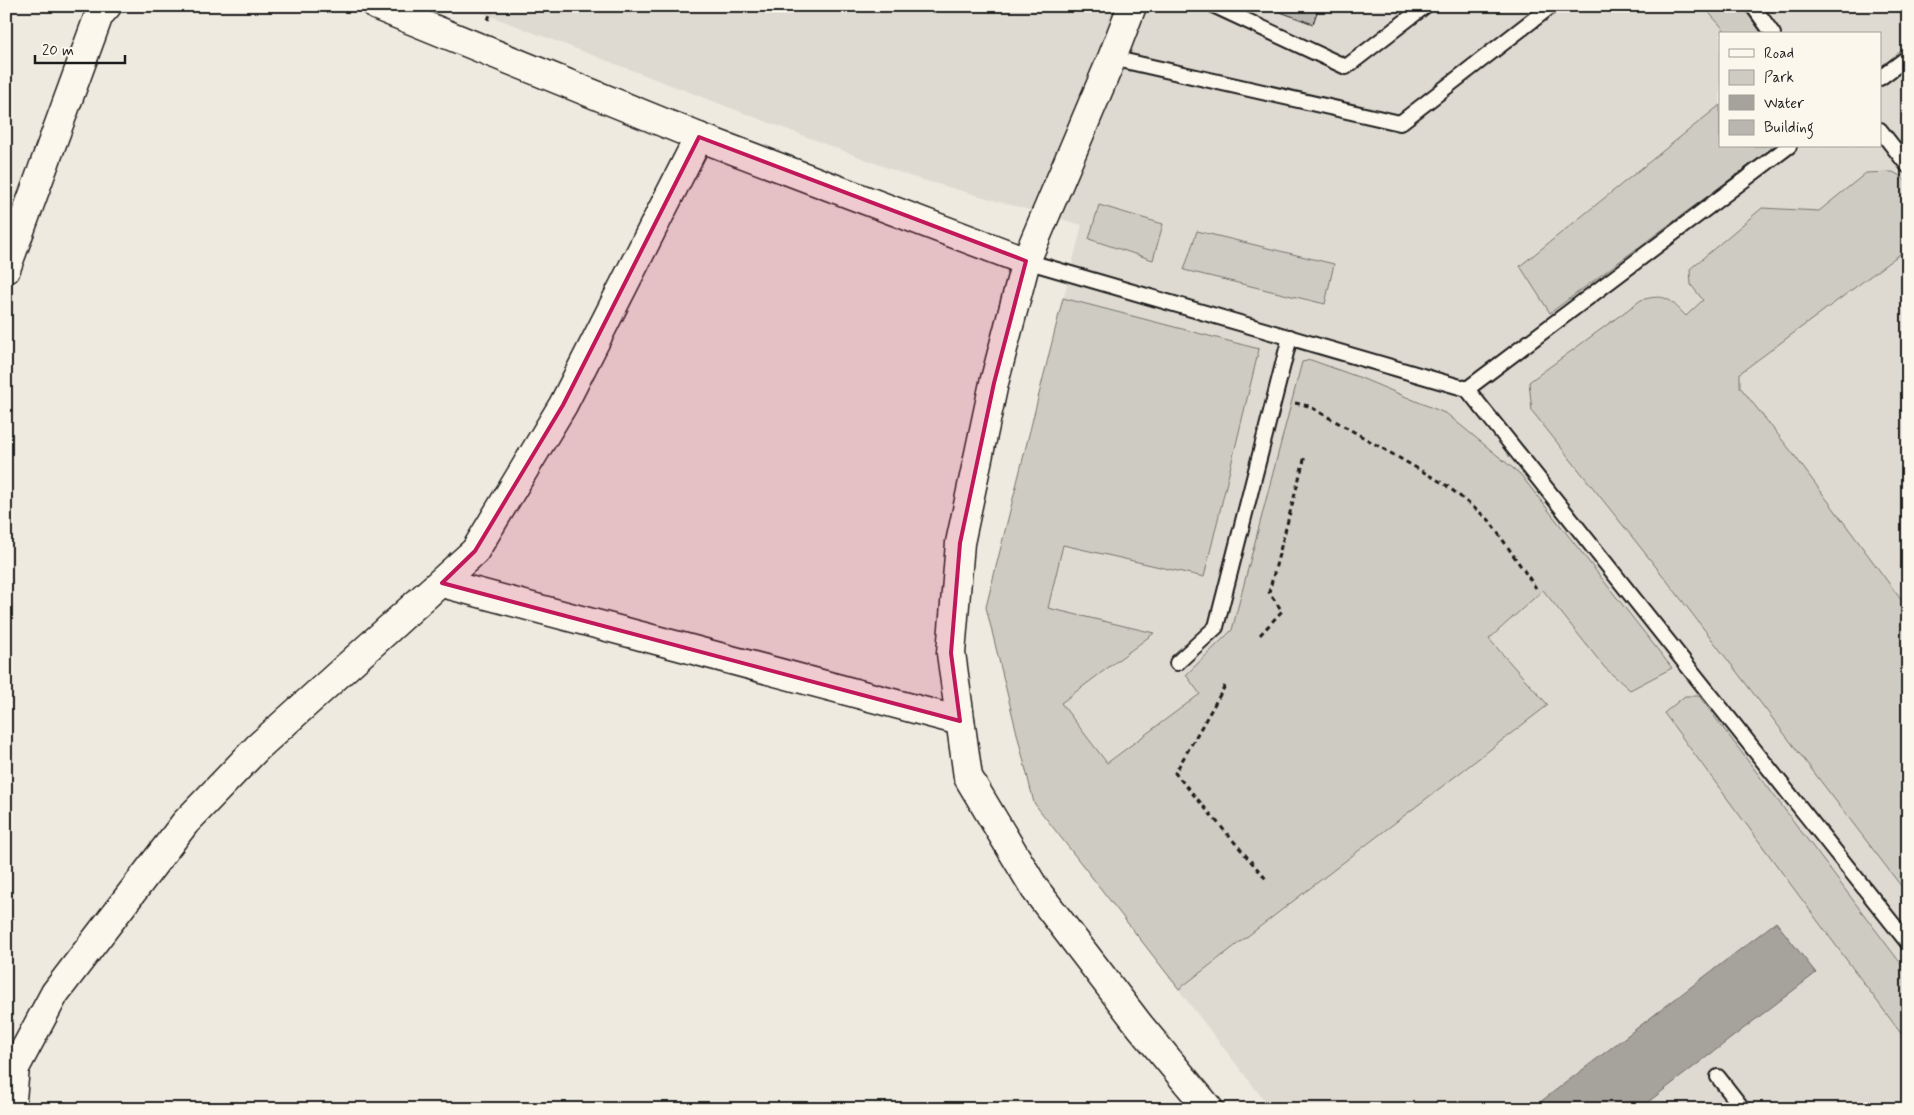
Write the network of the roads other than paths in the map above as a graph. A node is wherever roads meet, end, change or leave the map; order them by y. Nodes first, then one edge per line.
1 (107, 6) edge
2 (377, 6) edge
3 (1132, 6) edge
4 (1215, 6) edge
5 (1425, 6) edge
6 (1551, 6) edge
7 (1753, 6) edge
8 (1772, 32) edge
9 (1908, 57) edge
10 (1112, 58) junction
11 (1882, 76) edge
12 (1882, 133) edge
13 (699, 137) junction
14 (1786, 148) edge
15 (1908, 166) edge
16 (1026, 261) junction
17 (6, 269) edge
18 (1290, 337) junction
19 (1467, 388) junction
20 (442, 583) junction
21 (1177, 663) dead end
22 (960, 721) junction
23 (1908, 943) edge
24 (1718, 1076) dead end
25 (11, 1109) edge
26 (1209, 1109) edge
27 (1743, 1109) edge

1 - 17 street
2 - 13 street
3 - 10 street
4 - 5 lane
6 - 10 lane
7 - 8 lane
9 - 11 lane
10 - 16 street
12 - 15 lane
13 - 16 street
13 - 20 street
14 - 19 lane
16 - 18 lane
16 - 22 street
18 - 19 lane
18 - 21 lane
19 - 23 lane
20 - 22 street
20 - 25 street
22 - 26 street
24 - 27 lane

